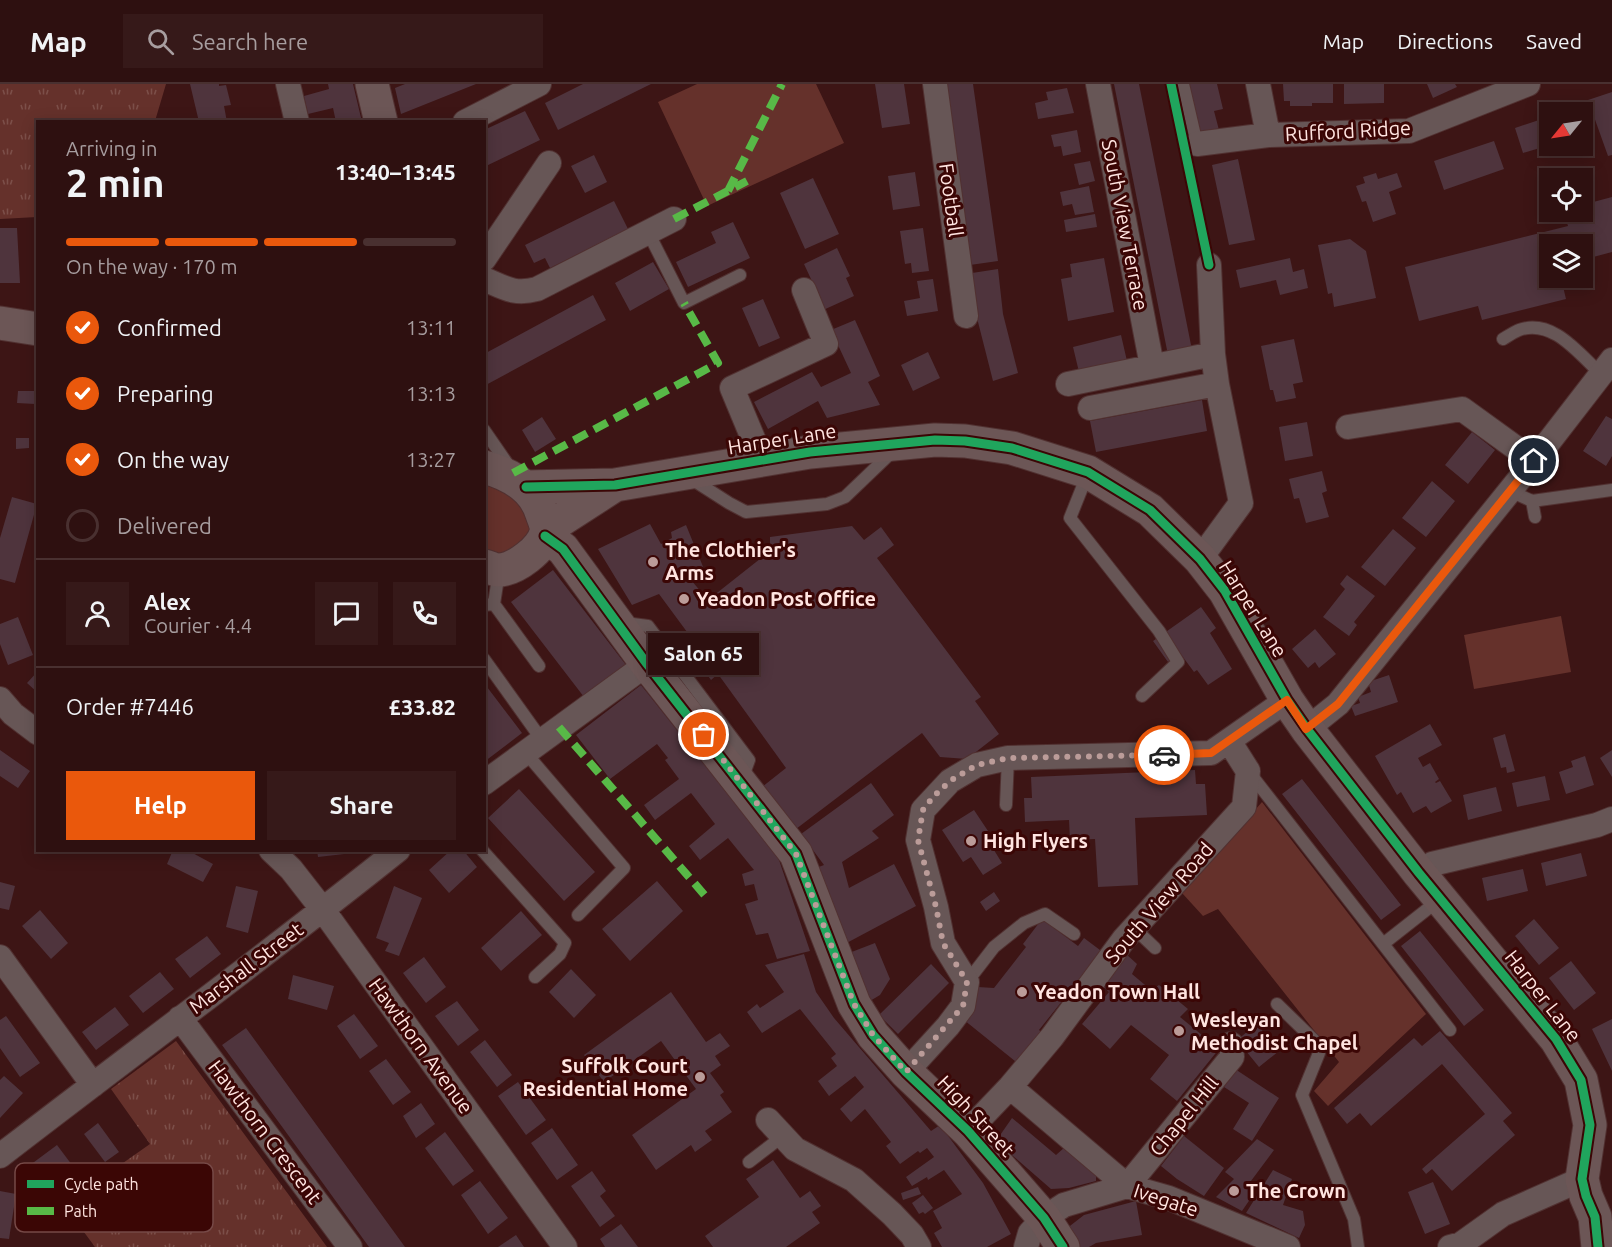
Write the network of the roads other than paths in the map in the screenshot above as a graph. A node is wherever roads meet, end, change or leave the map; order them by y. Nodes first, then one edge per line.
1 (288, 84) edge
2 (372, 84) edge
3 (539, 84) edge
4 (935, 84) edge
5 (1098, 84) edge
6 (1183, 84) edge
7 (1258, 84) edge
8 (1528, 84) edge
9 (1497, 90) edge
10 (297, 120) edge
11 (381, 120) edge
12 (469, 120) edge
13 (1268, 135) junction
14 (1197, 144) joint
15 (549, 163) dead end
16 (674, 219) dead end
17 (648, 232) junction
18 (486, 256) edge
19 (1209, 266) dead end
20 (740, 275) dead end
21 (486, 280) edge
22 (804, 290) dead end
23 (966, 316) dead end
24 (0, 322) edge
25 (36, 329) edge
26 (1503, 339) dead end
27 (1213, 354) junction
28 (1152, 366) junction
29 (1608, 371) edge
30 (1068, 384) dead end
31 (1216, 384) junction
32 (1090, 408) dead end
33 (1348, 427) dead end
34 (486, 435) edge
35 (902, 443) junction
36 (762, 460) junction
37 (1534, 461) junction
38 (502, 472) edge
39 (1088, 472) junction
40 (682, 473) junction
41 (615, 485) junction
42 (1510, 490) junction
43 (1612, 490) edge
44 (1532, 501) junction
45 (1535, 517) dead end
46 (546, 533) junction
47 (1200, 560) junction
48 (492, 568) edge
49 (490, 605) edge
50 (615, 621) junction
51 (486, 662) edge
52 (647, 664) junction
53 (539, 666) dead end
54 (1142, 696) dead end
55 (0, 699) edge
56 (1287, 700) junction
57 (1306, 729) junction
58 (36, 731) edge
59 (1229, 741) junction
60 (534, 746) junction
61 (1008, 758) junction
62 (1248, 771) junction
63 (486, 782) edge
64 (741, 782) junction
65 (1006, 805) dead end
66 (1612, 819) edge
67 (273, 852) edge
68 (396, 852) edge
69 (484, 852) edge
70 (1419, 873) junction
71 (1441, 898) junction
72 (323, 910) junction
73 (578, 915) dead end
74 (1134, 928) junction
75 (1074, 934) dead end
76 (1383, 945) junction
77 (1155, 948) dead end
78 (0, 957) edge
79 (535, 977) dead end
80 (967, 982) junction
81 (1277, 1004) dead end
82 (180, 1018) junction
83 (1450, 1030) dead end
84 (1231, 1044) dead end
85 (906, 1072) junction
86 (93, 1085) junction
87 (1010, 1087) junction
88 (1601, 1123) edge
89 (776, 1128) joint
90 (968, 1131) junction
91 (0, 1156) edge
92 (749, 1162) dead end
93 (1582, 1179) junction
94 (1126, 1186) junction
95 (1044, 1218) junction
96 (350, 1247) edge
97 (565, 1247) edge
98 (919, 1247) edge
99 (1026, 1247) edge
100 (1063, 1247) edge
101 (1288, 1247) edge
102 (1358, 1247) edge
103 (1449, 1247) edge
104 (1598, 1247) edge

1 - 10 street
2 - 11 street
3 - 12 street
4 - 23 street, Football
5 - 28 street, South View Terrace
6 - 14 lane
7 - 13 street
8 - 9 street, Rufford Ridge
9 - 13 street, Rufford Ridge
13 - 14 street, Rufford Ridge
15 - 18 street
16 - 17 street
17 - 20 lane
17 - 21 street
19 - 27 street, Harper Lane
22 - 36 street
24 - 25 street
26 - 29 lane
27 - 28 street
27 - 31 street, Harper Lane
28 - 30 street
29 - 37 street
31 - 32 street
31 - 47 street, Harper Lane
33 - 37 street
34 - 38 lane, High Street
35 - 36 street, Harper Lane
35 - 39 street, Harper Lane
35 - 40 lane
36 - 40 street, Harper Lane
37 - 42 street
38 - 41 street, Harper Lane
38 - 46 street, High Street
39 - 47 street, Harper Lane
39 - 54 lane
40 - 41 street, Harper Lane
41 - 46 street, Harper Lane
42 - 44 lane
42 - 57 street
43 - 44 lane
44 - 45 lane
46 - 48 street
46 - 50 street, High Street
47 - 56 street, Harper Lane
48 - 49 lane
49 - 53 lane
50 - 52 street, High Street
50 - 64 lane
51 - 60 lane
52 - 60 street
52 - 64 street, High Street
55 - 58 street
56 - 57 street, Harper Lane
56 - 59 street
57 - 70 street, Harper Lane
59 - 61 street
59 - 62 street
60 - 63 street
60 - 73 lane
61 - 65 lane
61 - 80 street
62 - 74 street, South View Road
62 - 76 lane
64 - 85 street, High Street
66 - 70 street
67 - 72 street, Hawthorn Avenue
68 - 72 street, Marshall Street
69 - 79 lane
70 - 71 street, Harper Lane
71 - 76 lane
71 - 88 street, Harper Lane
72 - 82 street, Marshall Street
72 - 97 street, Hawthorn Avenue
74 - 77 lane
74 - 87 street, South View Road
75 - 80 lane
76 - 83 lane
78 - 86 street
80 - 85 street
81 - 102 lane
82 - 86 street, Marshall Street
82 - 96 street, Hawthorn Crescent
84 - 94 street, Chapel Hill
85 - 90 street, High Street
86 - 91 street, Marshall Street
87 - 90 street, South View Road
87 - 94 street
88 - 93 street, Harper Lane
89 - 92 lane
89 - 98 street
90 - 95 street, High Street
93 - 103 street
93 - 104 street, Harper Lane
94 - 95 street, Ivegate
94 - 101 street, Ivegate
95 - 99 street
95 - 100 street, High Street

